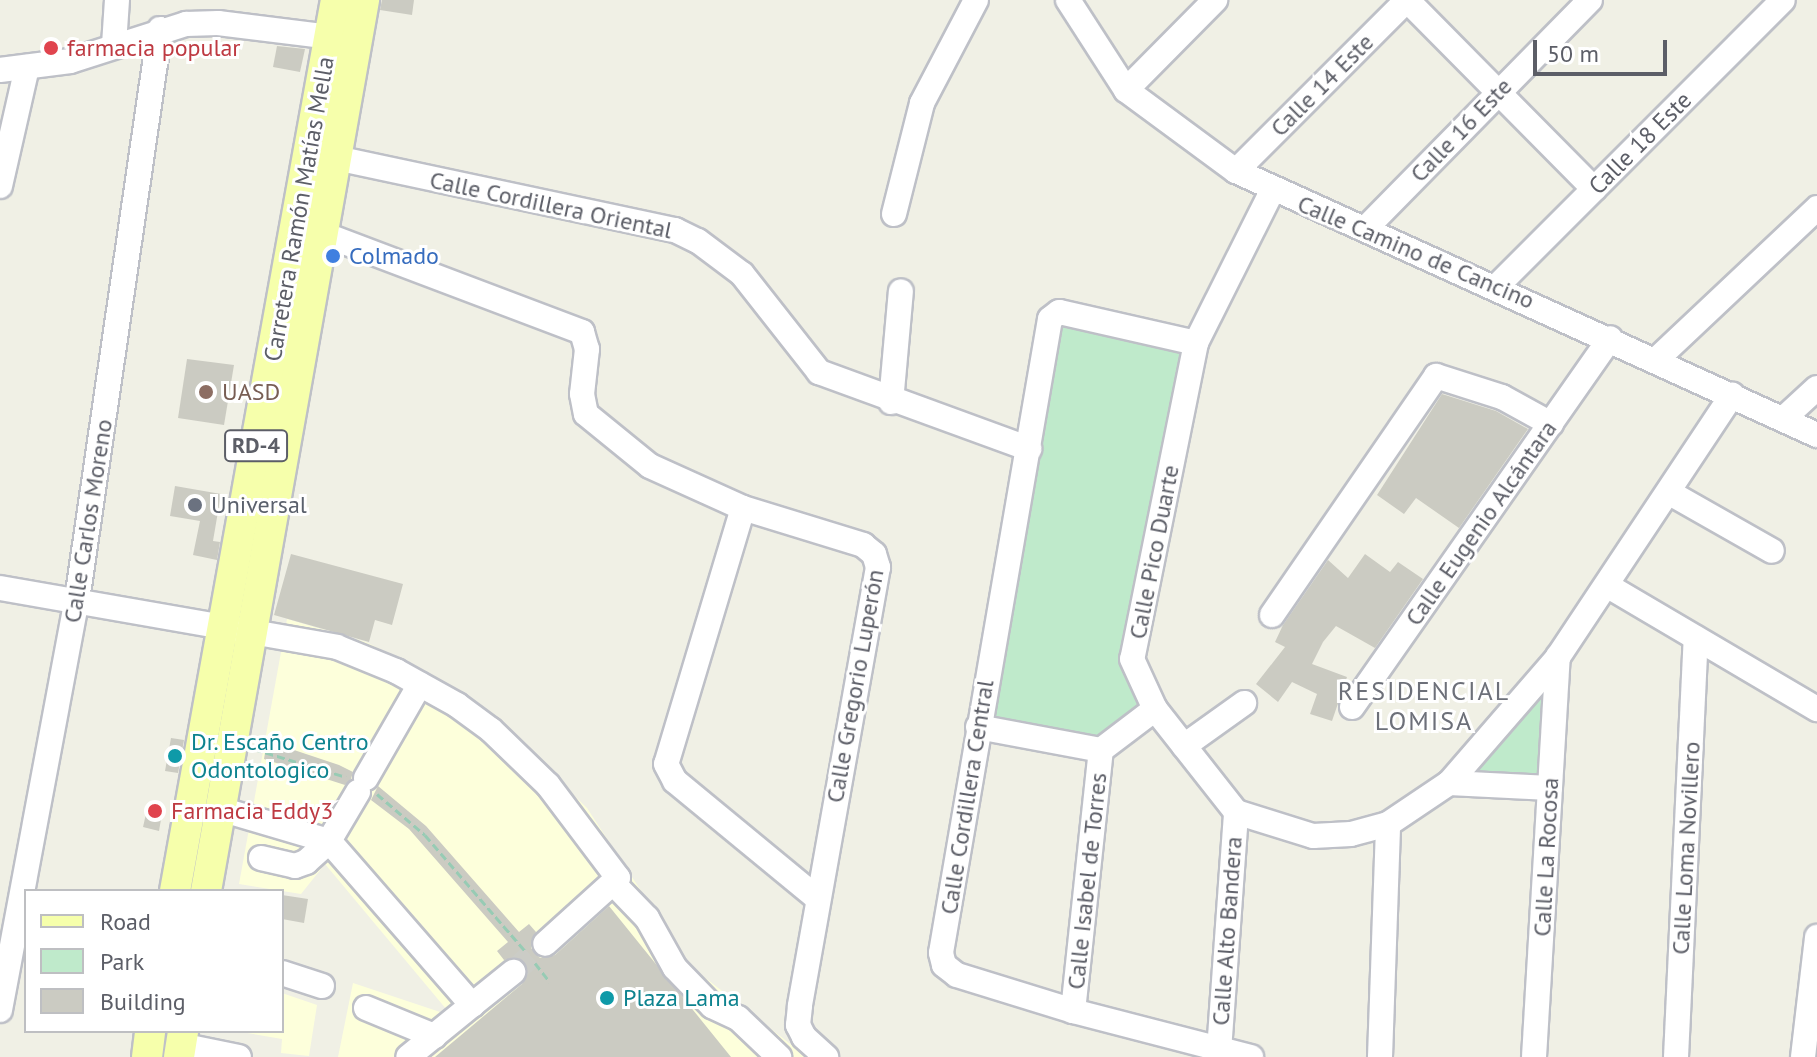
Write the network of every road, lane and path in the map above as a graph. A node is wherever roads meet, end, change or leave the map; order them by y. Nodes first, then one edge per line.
1 (117, 0) edge
2 (336, 0) edge
3 (364, 0) edge
4 (976, 0) edge
5 (1068, 0) edge
6 (1215, 0) edge
7 (1407, 0) edge
8 (1590, 0) edge
9 (1783, 0) edge
10 (160, 29) junction
11 (343, 39) junction
12 (114, 45) junction
13 (27, 67) junction
14 (0, 70) edge
15 (1126, 90) junction
16 (1498, 92) junction
17 (336, 158) junction
18 (1236, 171) junction
19 (0, 186) edge
20 (1594, 189) junction
21 (1272, 191) junction
22 (1817, 208) edge
23 (894, 214) dead end
24 (1367, 227) junction
25 (323, 234) junction
26 (1497, 286) junction
27 (901, 291) dead end
28 (1610, 338) junction
29 (1196, 343) junction
30 (1657, 359) junction
31 (1817, 388) edge
32 (1732, 395) junction
33 (891, 402) junction
34 (1783, 419) junction
35 (1551, 424) junction
36 (1817, 435) edge
37 (1029, 449) junction
38 (1670, 493) junction
39 (743, 508) junction
40 (1772, 551) dead end
41 (1608, 586) junction
42 (0, 588) edge
43 (77, 600) junction
44 (1272, 615) dead end
45 (236, 632) junction
46 (1696, 638) junction
47 (1558, 657) junction
48 (420, 684) junction
49 (1244, 703) dead end
50 (1352, 707) dead end
51 (1155, 709) junction
52 (1817, 709) edge
53 (978, 727) junction
54 (231, 744) junction
55 (1184, 746) junction
56 (1101, 750) junction
57 (1449, 783) junction
58 (362, 785) junction
59 (1550, 788) junction
60 (220, 809) junction
61 (1236, 812) junction
62 (1388, 824) junction
63 (329, 841) junction
64 (261, 858) dead end
65 (615, 885) junction
66 (175, 889) edge
67 (206, 889) edge
68 (818, 899) junction
69 (1817, 937) edge
70 (545, 944) tunnel mouth
71 (513, 972) tunnel mouth
72 (284, 974) edge
73 (550, 982) dead end
74 (322, 986) dead end
75 (472, 1005) junction
76 (366, 1008) dead end
77 (0, 1010) edge
78 (1073, 1011) junction
79 (150, 1033) edge
80 (434, 1036) junction
81 (181, 1044) edge
82 (1219, 1051) junction
83 (147, 1057) edge
84 (239, 1057) edge
85 (408, 1057) edge
86 (779, 1057) edge
87 (826, 1057) edge
88 (1251, 1057) edge
89 (1380, 1057) edge
90 (1534, 1057) edge
91 (1676, 1057) edge
92 (1803, 1057) edge

1 - 12 street
2 - 11 main road, Carretera Ramón Matías Mella / RD-4
3 - 11 main road, Carretera Ramón Matías Mella / RD-4
4 - 23 street
5 - 15 street, Calle Camino de Cancino
6 - 15 street
7 - 16 street
7 - 18 street, Calle 14 Este
8 - 16 street, Calle 16 Este
9 - 20 street, Calle 18 Este
10 - 11 street
10 - 12 street
10 - 43 street, Calle Carlos Moreno
11 - 17 main road, Carretera Ramón Matías Mella / RD-4
11 - 45 main road, Carretera Ramón Matías Mella / RD-4
12 - 13 street
13 - 14 street
13 - 19 street
15 - 18 street, Calle Camino de Cancino
16 - 20 street
16 - 24 street, Calle 16 Este
17 - 25 main road, Carretera Ramón Matías Mella / RD-4
17 - 33 street, Calle Cordillera Oriental
18 - 21 street, Calle Camino de Cancino
20 - 26 street, Calle 18 Este
21 - 24 street, Calle Camino de Cancino
21 - 29 street, Calle Pico Duarte
22 - 30 street
24 - 26 street, Calle Camino de Cancino
25 - 39 street, Calle Gregorio Luperón
25 - 45 main road, Carretera Ramón Matías Mella / RD-4
26 - 28 street, Calle Camino de Cancino
27 - 33 street
28 - 30 street, Calle Camino de Cancino
28 - 35 street, Calle Eugenio Alcántara
29 - 37 street, Calle Cordillera Central
29 - 51 street, Calle Pico Duarte
30 - 32 street, Calle Camino de Cancino
31 - 34 street
32 - 34 street, Calle Camino de Cancino
32 - 38 street
33 - 37 street, Calle Cordillera Oriental
34 - 36 street, Calle Camino de Cancino
35 - 44 street
35 - 50 street, Calle Eugenio Alcántara
37 - 53 street, Calle Cordillera Central
38 - 40 street
38 - 41 street
39 - 68 street
39 - 68 street, Calle Gregorio Luperón
41 - 46 street
41 - 47 street
42 - 43 street
43 - 45 street
43 - 77 street, Calle Carlos Moreno
45 - 48 street
45 - 54 main road, Carretera Ramón Matías Mella / RD-4
45 - 66 main road, Carretera Ramón Matías Mella / RD-4
46 - 52 street
46 - 91 street, Calle Loma Novillero
47 - 57 street
47 - 59 street, Calle La Rocosa
48 - 58 street
48 - 65 street
49 - 55 street
51 - 55 street, Calle Pico Duarte
51 - 56 street
53 - 56 street
53 - 78 street, Calle Cordillera Central
54 - 58 path
54 - 60 main road, Carretera Ramón Matías Mella / RD-4
55 - 61 street, Calle Pico Duarte
56 - 78 street, Calle Isabel de Torres
57 - 59 street
57 - 62 street
58 - 63 street
58 - 73 path
59 - 90 street, Calle La Rocosa
60 - 63 street
60 - 67 main road, Carretera Ramón Matías Mella / RD-4
61 - 62 street
61 - 82 street, Calle Alto Bandera
62 - 89 street
63 - 64 street
63 - 75 street
65 - 70 street
65 - 86 street
68 - 87 street, Calle Gregorio Luperón
69 - 92 street
71 - 75 street
72 - 74 street
75 - 80 street
76 - 80 street
78 - 82 street, Calle Cordillera Central
79 - 83 main road
80 - 85 street
81 - 84 street
82 - 88 street, Calle Cordillera Central

